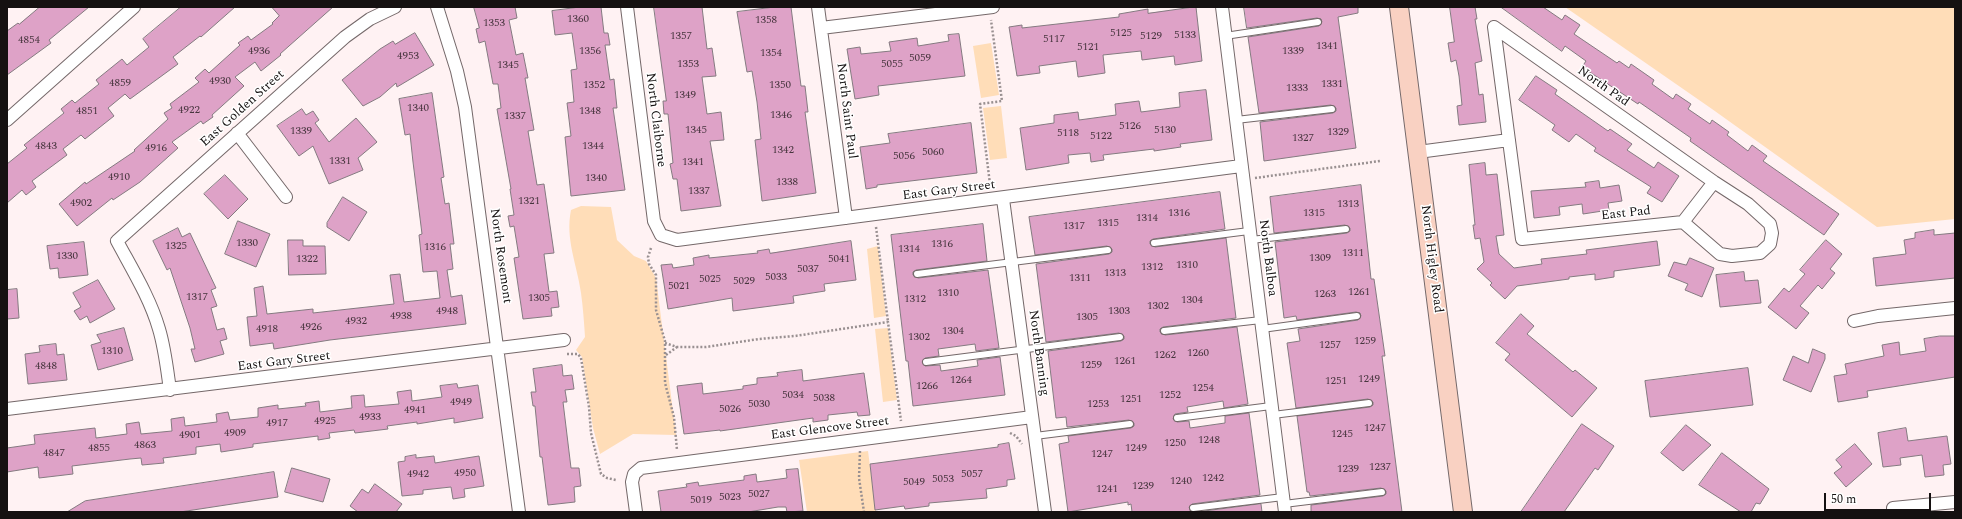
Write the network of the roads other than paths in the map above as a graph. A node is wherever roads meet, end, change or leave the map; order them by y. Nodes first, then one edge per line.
1 (134, 7) edge
2 (395, 7) edge
3 (437, 7) edge
4 (627, 7) edge
5 (818, 7) edge
6 (993, 7) edge
7 (1222, 7) edge
8 (1399, 7) edge
9 (1318, 22) dead end
10 (821, 28) junction
11 (1225, 36) junction
12 (1332, 109) dead end
13 (7, 120) edge
14 (1236, 120) junction
15 (237, 133) junction
16 (1509, 140) junction
17 (1418, 152) junction
18 (1241, 166) junction
19 (1714, 182) junction
20 (286, 197) dead end
21 (1003, 199) junction
22 (846, 218) junction
23 (1683, 222) junction
24 (1346, 230) dead end
25 (661, 235) joint
26 (1250, 236) junction
27 (1522, 239) joint
28 (1154, 243) dead end
29 (1108, 250) dead end
30 (1012, 263) junction
31 (917, 274) dead end
32 (1955, 308) edge
33 (1357, 316) dead end
34 (1854, 321) dead end
35 (1261, 324) junction
36 (1164, 331) dead end
37 (1120, 337) dead end
38 (564, 340) dead end
39 (498, 350) junction
40 (1023, 350) junction
41 (926, 362) dead end
42 (170, 390) junction
43 (1369, 403) dead end
44 (7, 409) edge
45 (1272, 411) junction
46 (1032, 417) junction
47 (1177, 418) dead end
48 (1130, 424) dead end
49 (1035, 436) junction
50 (1382, 492) dead end
51 (1955, 502) edge
52 (1284, 504) edge
53 (1193, 508) dead end
54 (1893, 508) dead end
55 (519, 512) edge
56 (636, 512) edge
57 (1045, 512) edge
58 (1463, 512) edge

1 - 13 street
2 - 15 street, East Golden Street
3 - 39 street, North Rosemont
4 - 25 street, North Claiborne
5 - 10 street, North Saint Paul
6 - 10 street
7 - 11 street, North Balboa
8 - 17 main road, North Higley Road
9 - 11 lane
10 - 22 street, North Saint Paul
11 - 14 street, North Balboa
12 - 14 lane
14 - 18 street, North Balboa
15 - 20 street
15 - 42 street, East Golden Street
16 - 17 street
16 - 19 street, North Pad
16 - 27 street, North Pad
17 - 58 main road, North Higley Road
18 - 21 street, East Gary Street
18 - 26 street, North Balboa
19 - 23 street
19 - 23 street, North Pad
21 - 22 street, East Gary Street
21 - 30 street, North Banning
22 - 25 street, East Gary Street
23 - 27 street, East Pad
24 - 26 lane
26 - 28 lane
26 - 35 street, North Balboa
29 - 30 lane
30 - 31 lane
30 - 40 street, North Banning
32 - 34 street
33 - 35 lane
35 - 36 lane
35 - 45 street, North Balboa
37 - 40 lane
38 - 39 street, East Gary Street
39 - 42 street, East Gary Street
39 - 55 street, North Rosemont
40 - 41 lane
40 - 46 street, North Banning
42 - 44 street, East Gary Street
43 - 45 lane
45 - 47 lane
45 - 52 street, North Balboa
46 - 49 street, North Banning
46 - 56 street, East Glencove Street
48 - 49 lane
49 - 57 street, North Banning
50 - 52 lane
51 - 54 street
52 - 53 lane

